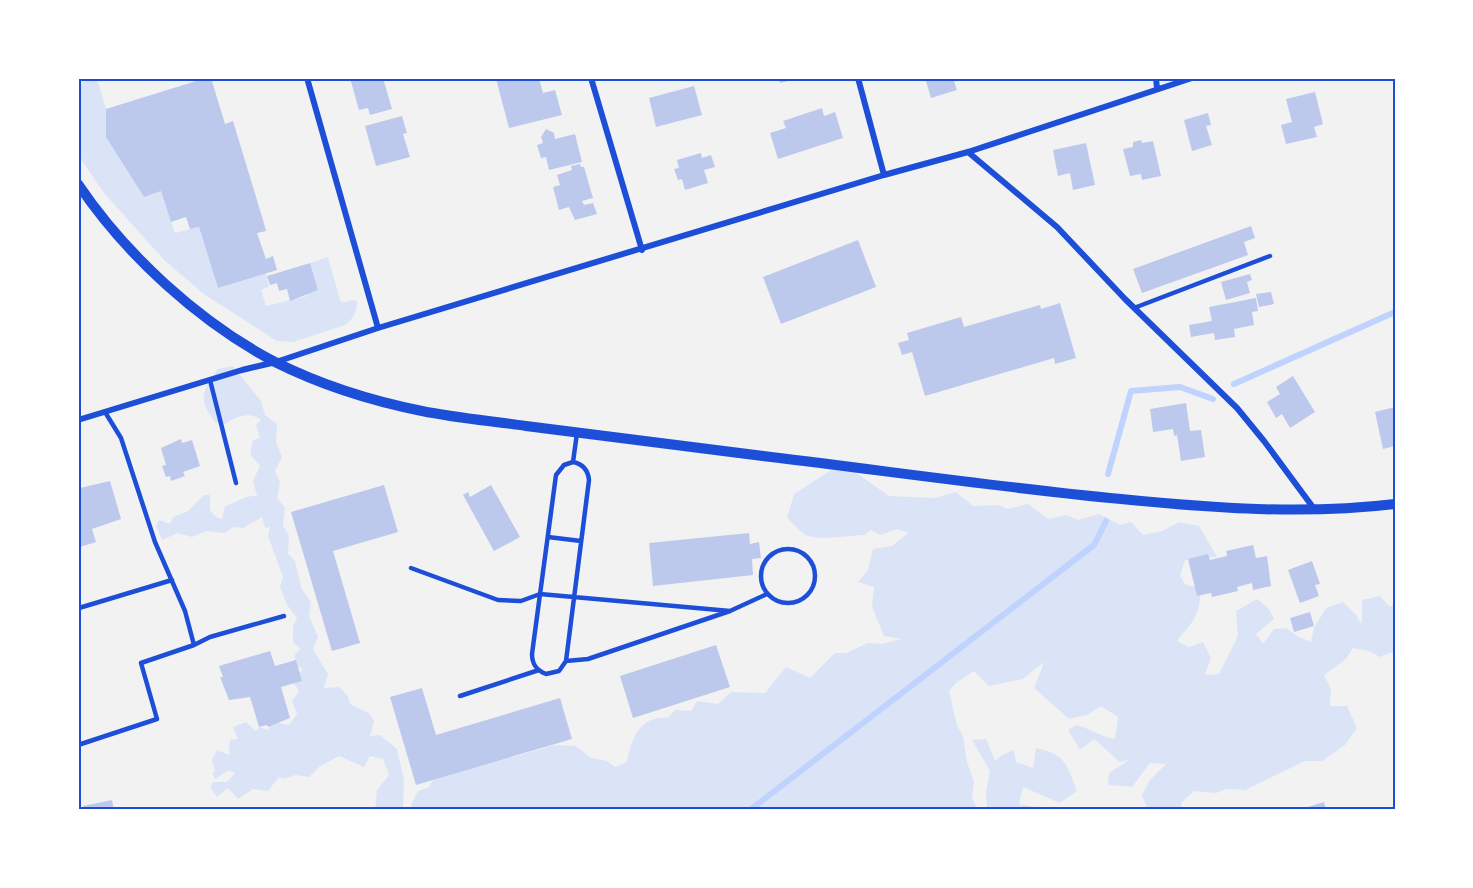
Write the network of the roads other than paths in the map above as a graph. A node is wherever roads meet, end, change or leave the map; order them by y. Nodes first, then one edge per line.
1 (307, 78) edge
2 (591, 78) edge
3 (858, 78) edge
4 (1156, 78) edge
5 (1192, 78) edge
6 (1157, 89) junction
7 (968, 152) junction
8 (884, 175) junction
9 (78, 184) edge
10 (642, 250) junction
11 (1270, 256) dead end
12 (1134, 308) junction
13 (378, 328) junction
14 (276, 362) junction
15 (210, 380) junction
16 (105, 412) junction
17 (78, 420) edge
18 (577, 433) junction
19 (573, 462) junction
20 (236, 483) dead end
21 (1395, 504) edge
22 (1314, 510) junction
23 (548, 537) junction
24 (581, 541) junction
25 (411, 568) dead end
26 (172, 580) junction
27 (540, 594) junction
28 (767, 594) junction
29 (574, 598) junction
30 (79, 608) edge
31 (730, 611) junction
32 (284, 616) dead end
33 (194, 645) junction
34 (566, 661) junction
35 (538, 670) junction
36 (460, 696) dead end
37 (78, 745) edge

1 - 13 street
2 - 10 street
3 - 8 street
4 - 6 street
5 - 6 street
6 - 7 street
7 - 8 street
7 - 12 street
8 - 10 street
9 - 14 street
10 - 13 street
11 - 12 lane
12 - 22 street
13 - 14 street
14 - 15 street
14 - 18 street
15 - 16 street
15 - 20 lane
16 - 17 street
16 - 26 lane
18 - 19 lane
18 - 22 street
19 - 23 lane
19 - 24 lane
21 - 22 street
23 - 24 lane
23 - 27 lane
24 - 29 lane
25 - 27 lane
26 - 30 lane
26 - 33 lane
27 - 29 lane
27 - 35 lane
28 - 28 lane
28 - 31 lane
29 - 31 lane
29 - 34 lane
31 - 34 lane
32 - 33 lane
33 - 37 lane
34 - 35 lane
35 - 36 lane

